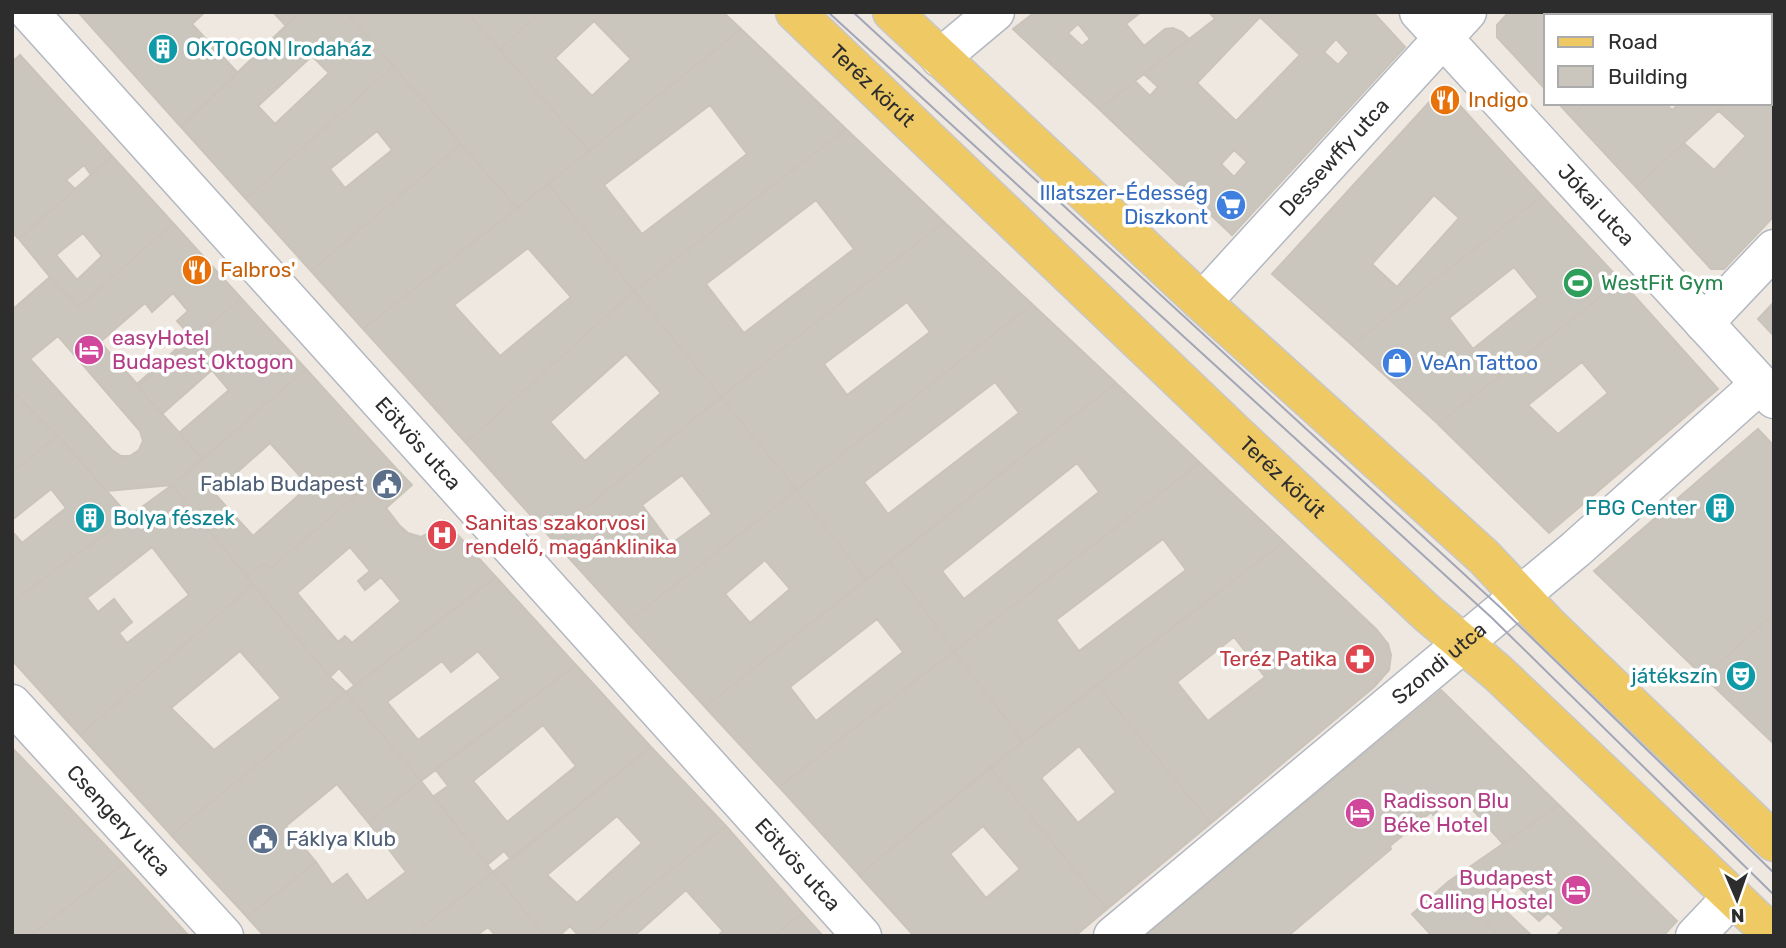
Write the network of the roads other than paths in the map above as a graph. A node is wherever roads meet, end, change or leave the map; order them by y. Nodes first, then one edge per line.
1 (28, 12) edge
2 (795, 12) edge
3 (892, 12) edge
4 (995, 12) edge
5 (1443, 21) edge
6 (12, 26) edge
7 (940, 58) junction
8 (1774, 249) edge
9 (1202, 302) junction
10 (1704, 323) junction
11 (1767, 392) edge
12 (1520, 595) junction
13 (1462, 642) junction
14 (12, 704) edge
15 (1774, 842) edge
16 (1732, 897) junction
17 (224, 936) edge
18 (862, 936) edge
19 (1113, 936) edge
20 (1695, 936) edge
21 (1774, 936) edge

1 - 6 street
1 - 18 street, Eötvös utca
2 - 13 main road, Teréz körút
3 - 7 main road
4 - 7 street
5 - 9 street, Dessewffy utca
5 - 10 street, Jókai utca
7 - 9 main road
8 - 10 street
9 - 12 main road
10 - 11 street, Jókai utca
11 - 12 street, Szondi utca
12 - 13 street, Szondi utca
12 - 15 main road
13 - 16 main road, Teréz körút
13 - 19 street, Szondi utca
14 - 17 street, Csengery utca
16 - 20 street
16 - 21 main road, Teréz körút

